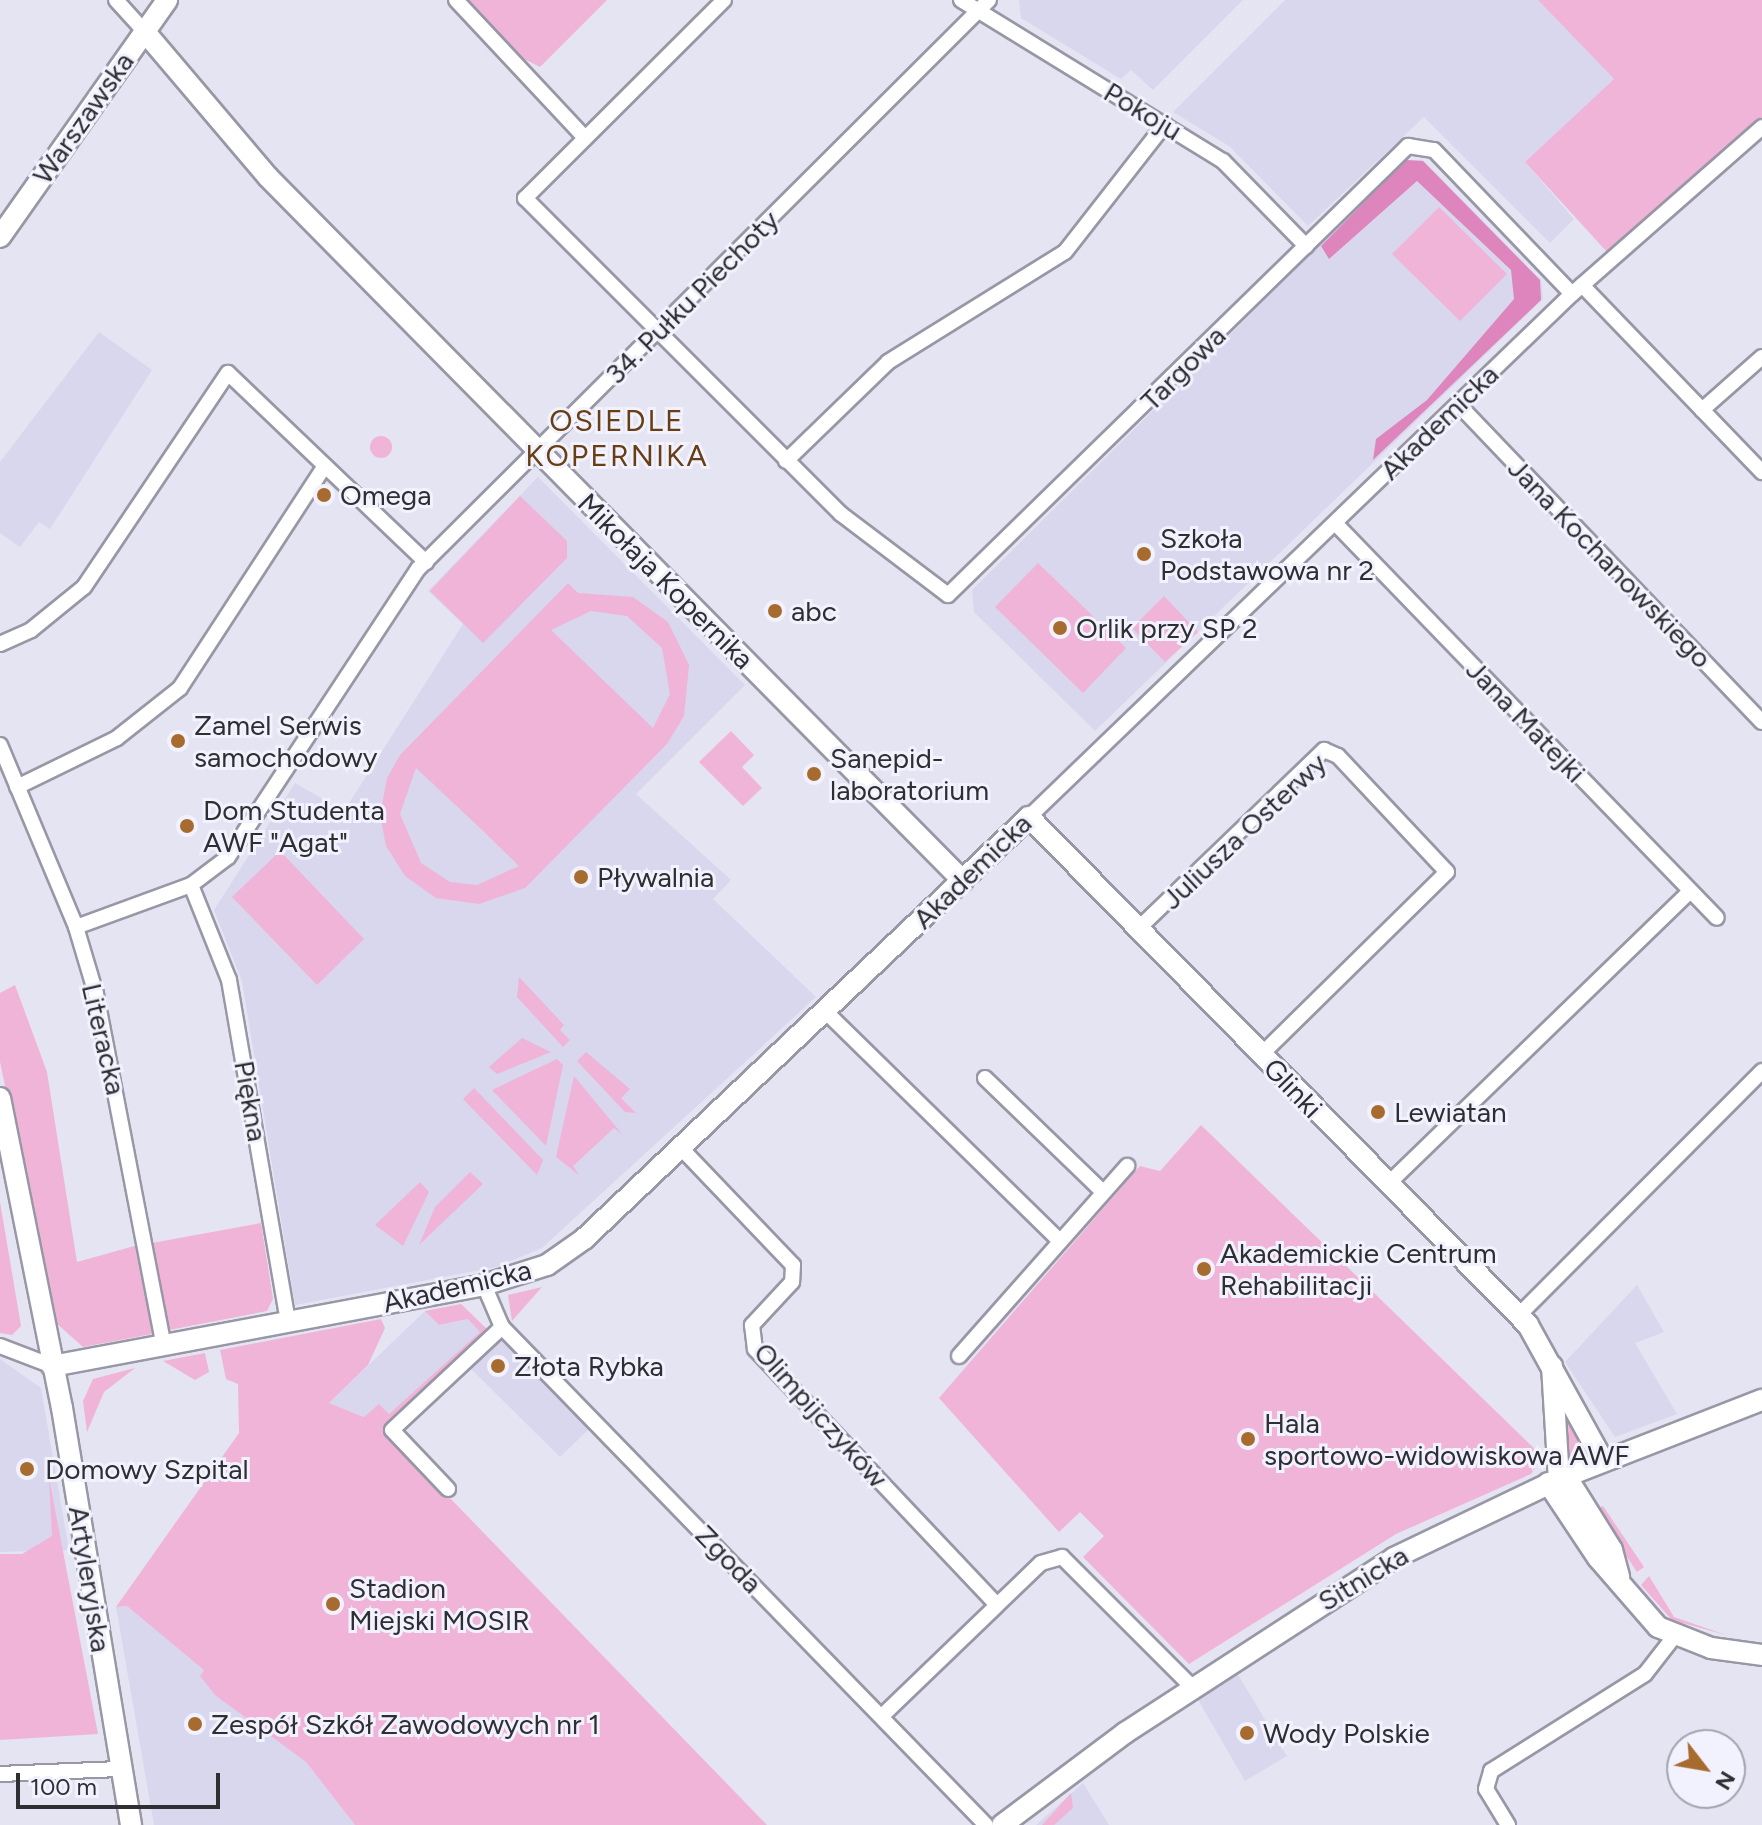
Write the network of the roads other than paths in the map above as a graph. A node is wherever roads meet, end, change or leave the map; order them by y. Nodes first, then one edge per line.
1 (116, 0) edge
2 (167, 0) edge
3 (456, 0) edge
4 (724, 0) edge
5 (961, 0) edge
6 (984, 6) edge
7 (145, 32) junction
8 (1165, 124) junction
9 (1762, 127) edge
10 (585, 138) junction
11 (0, 237) edge
12 (1306, 246) junction
13 (1577, 290) junction
14 (658, 332) junction
15 (1762, 357) edge
16 (1458, 404) junction
17 (1702, 410) junction
18 (538, 451) junction
19 (786, 461) junction
20 (324, 467) junction
21 (1762, 472) edge
22 (1335, 523) junction
23 (426, 562) junction
24 (0, 644) edge
25 (1762, 722) edge
26 (0, 745) edge
27 (17, 787) junction
28 (1029, 817) junction
29 (963, 881) junction
30 (191, 885) junction
31 (1690, 891) junction
32 (1717, 918) dead end
33 (76, 927) junction
34 (1139, 928) junction
35 (825, 1011) junction
36 (1261, 1055) junction
37 (1762, 1071) edge
38 (985, 1078) dead end
39 (0, 1098) edge
40 (681, 1148) junction
41 (1127, 1166) dead end
42 (1387, 1185) junction
43 (1103, 1192) junction
44 (1060, 1241) junction
45 (484, 1285) junction
46 (1518, 1316) junction
47 (288, 1323) junction
48 (502, 1327) junction
49 (0, 1346) edge
50 (164, 1347) junction
51 (959, 1356) dead end
52 (1552, 1362) junction
53 (52, 1366) junction
54 (1762, 1400) edge
55 (1603, 1461) junction
56 (1558, 1479) junction
57 (448, 1489) dead end
58 (997, 1605) junction
59 (1673, 1638) junction
60 (1762, 1655) edge
61 (1192, 1687) junction
62 (883, 1715) junction
63 (120, 1769) junction
64 (0, 1774) edge
65 (131, 1825) edge
66 (986, 1825) edge
67 (1002, 1825) edge
68 (1508, 1825) edge

1 - 7 street
2 - 7 street, Warszawska
3 - 10 street
4 - 10 street
5 - 6 street, Pokoju
6 - 8 street, Pokoju
6 - 14 street, 34. Pułku Piechoty
7 - 11 street, Warszawska
7 - 18 street, Mikołaja Kopernika
8 - 12 street, Pokoju
8 - 19 street
9 - 13 street, Akademicka
10 - 14 street
12 - 13 street, Targowa
12 - 19 street, Targowa
13 - 16 street, Akademicka
13 - 17 street
14 - 18 street, 34. Pułku Piechoty
14 - 19 street
15 - 17 street
16 - 22 street, Akademicka
16 - 25 street, Jana Kochanowskiego
17 - 21 street
18 - 23 street, 34. Pułku Piechoty
18 - 29 street, Mikołaja Kopernika
20 - 23 street
20 - 24 street
20 - 27 street
22 - 28 street, Akademicka
22 - 31 street, Jana Matejki
23 - 30 street, 34. Pułku Piechoty
26 - 27 street, Literacka
27 - 33 street, Literacka
28 - 29 street, Akademicka
28 - 34 street, Glinki
29 - 35 street, Akademicka
30 - 33 street, 34. Pułku Piechoty
30 - 47 street, Piękna
31 - 32 street, Jana Matejki
31 - 42 street
33 - 50 street, Literacka
34 - 36 street, Glinki
34 - 36 street, Juliusza Osterwy
35 - 40 street, Akademicka
35 - 44 street
36 - 42 street, Glinki
37 - 46 street
38 - 43 street
39 - 53 street, Artyleryjska
40 - 45 street, Akademicka
40 - 58 street, Olimpijczyków
41 - 43 street
42 - 46 street, Glinki
43 - 44 street
44 - 51 street
45 - 47 street, Akademicka
45 - 48 street, Zgoda
46 - 52 street, Glinki
47 - 50 street, Akademicka
48 - 57 street, Akademicka
48 - 62 street, Zgoda
49 - 53 street
50 - 53 street, Akademicka
52 - 55 street, Glinki
52 - 56 street
53 - 63 street, Artyleryjska
54 - 55 street, Sitnicka
55 - 56 street, Sitnicka
56 - 59 street
56 - 61 street, Sitnicka
58 - 61 street
58 - 62 street
59 - 60 street
59 - 68 street
61 - 67 street, Sitnicka
62 - 66 street, Zgoda
63 - 64 street
63 - 65 street, Artyleryjska

